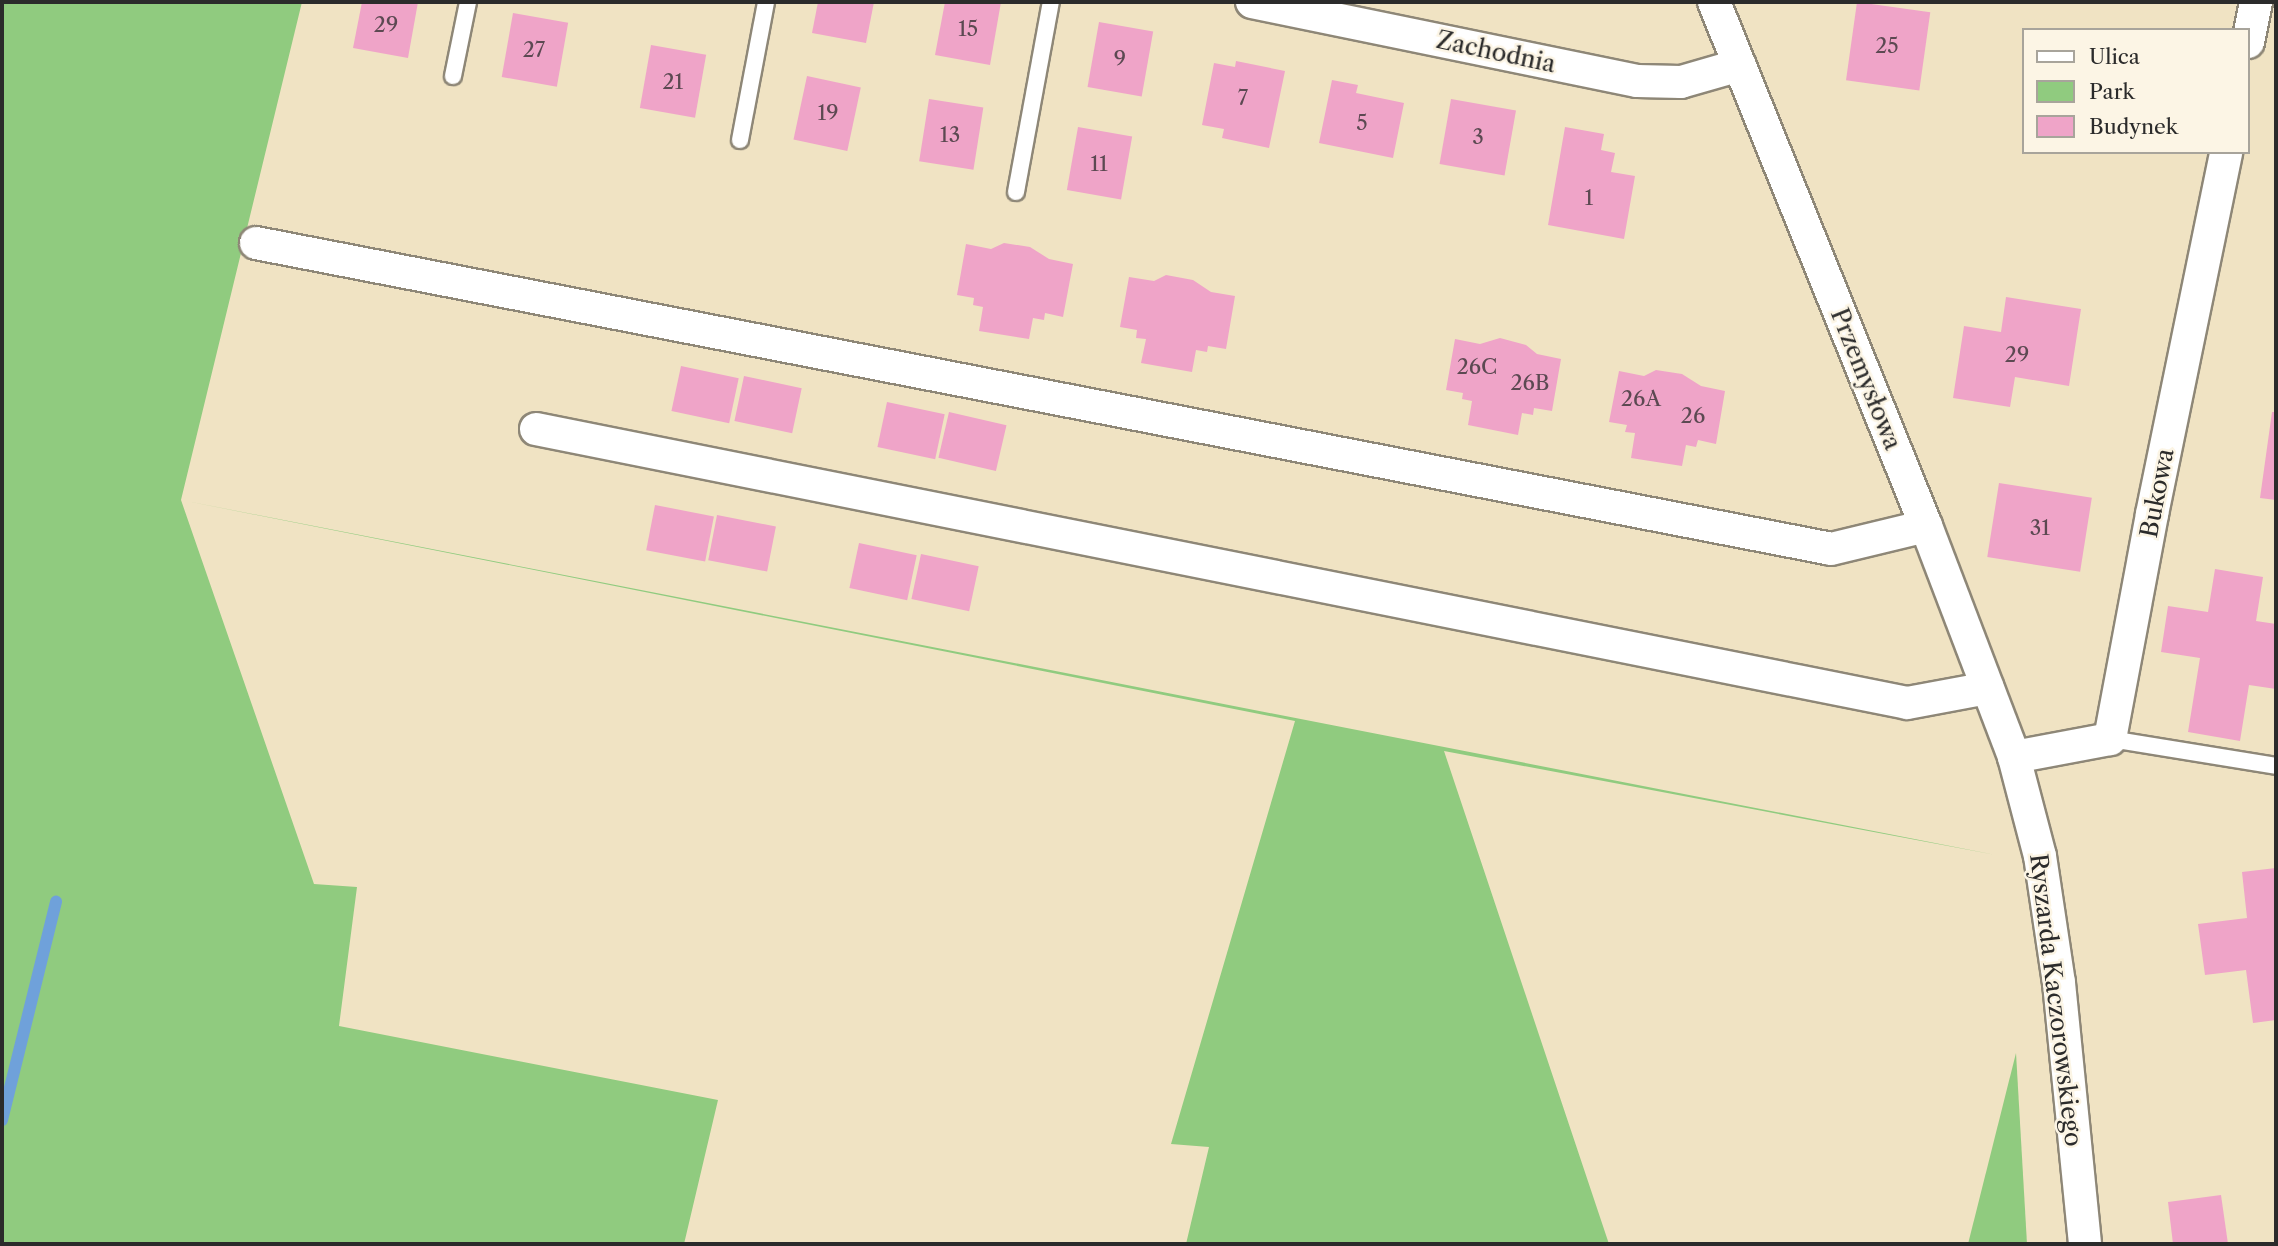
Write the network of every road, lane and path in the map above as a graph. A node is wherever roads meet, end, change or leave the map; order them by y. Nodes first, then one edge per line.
1 (468, 2) edge
2 (766, 2) edge
3 (1051, 2) edge
4 (1252, 2) edge
5 (1714, 2) edge
6 (2256, 2) edge
7 (2250, 32) edge
8 (1740, 65) junction
9 (453, 76) dead end
10 (740, 140) dead end
11 (2226, 154) edge
12 (1016, 192) dead end
13 (256, 243) dead end
14 (536, 429) dead end
15 (1926, 526) junction
16 (1988, 688) junction
17 (2110, 739) junction
18 (2014, 757) junction
19 (2276, 766) edge
20 (2085, 1244) edge

1 - 9 lane
2 - 10 lane
3 - 12 lane
4 - 8 street, Zachodnia
5 - 8 street, Przemysłowa
6 - 7 street
8 - 15 street, Przemysłowa
11 - 17 street, Bukowa
13 - 15 street
14 - 16 street
15 - 16 street, Przemysłowa
16 - 18 street, Przemysłowa
17 - 18 street
17 - 19 lane
18 - 20 street, Ryszarda Kaczorowskiego

